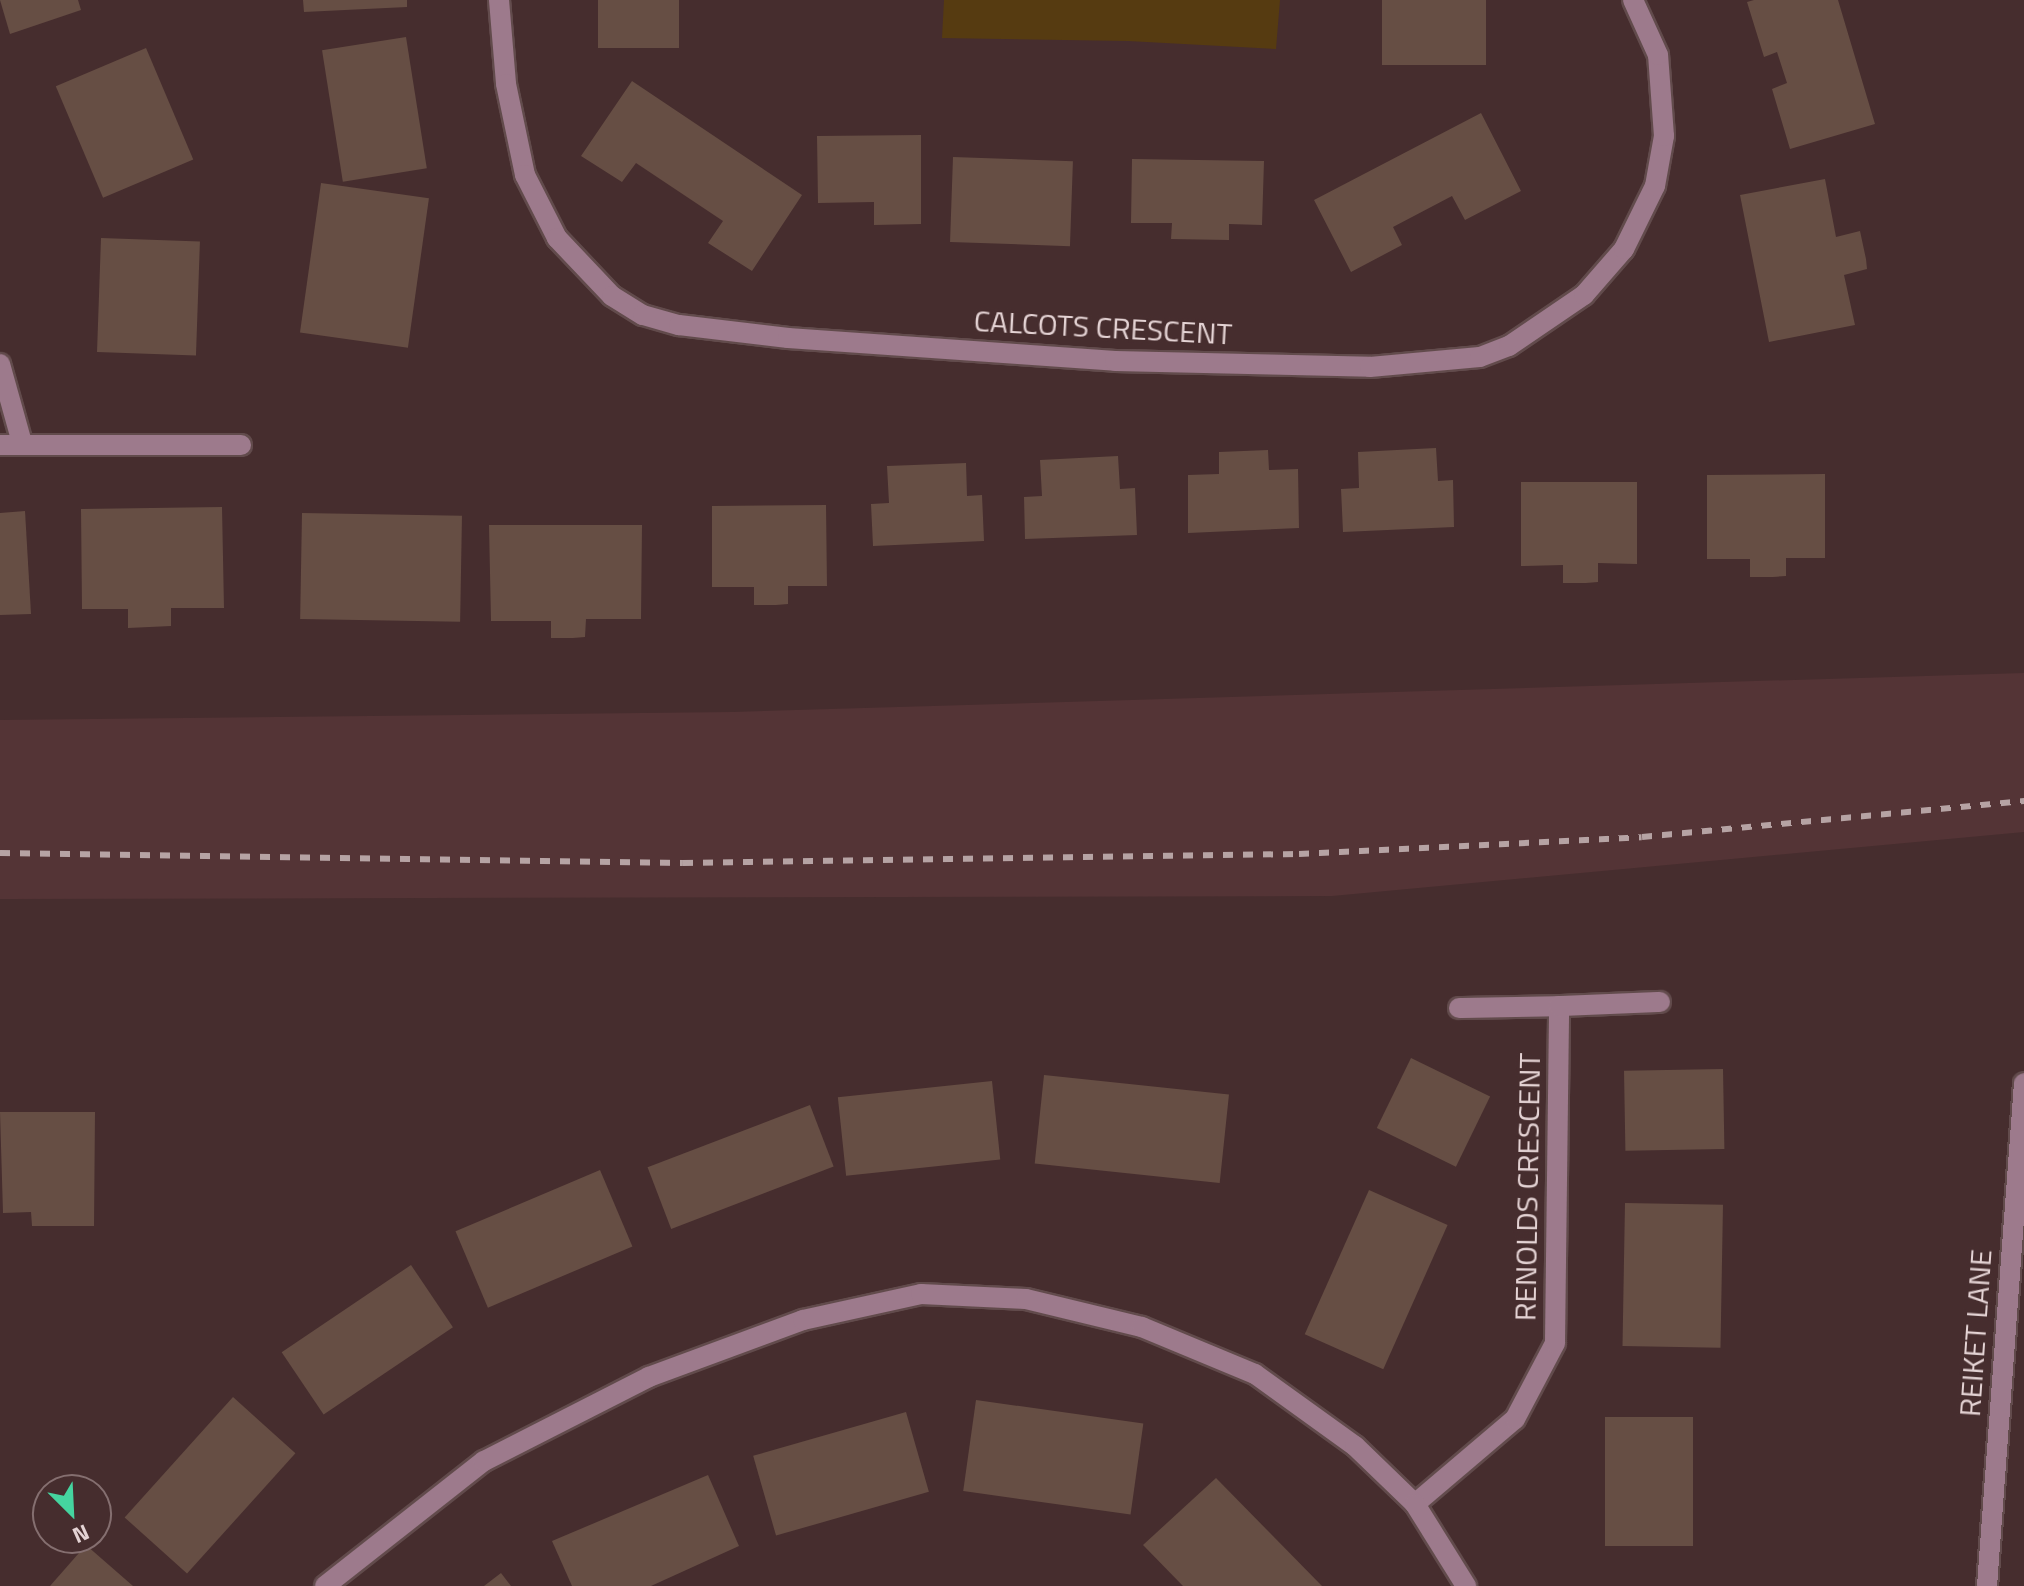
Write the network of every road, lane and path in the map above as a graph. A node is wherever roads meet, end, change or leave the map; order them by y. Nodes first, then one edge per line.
1 (499, 0) edge
2 (1633, 0) edge
3 (0, 364) edge
4 (22, 443) junction
5 (0, 445) edge
6 (241, 445) dead end
7 (1660, 1002) dead end
8 (1559, 1006) junction
9 (1459, 1008) dead end
10 (2024, 1083) edge
11 (1415, 1504) junction
12 (325, 1586) edge
13 (1466, 1586) edge
14 (1987, 1586) edge

1 - 2 street, CALCOTS CRESCENT
3 - 4 street
4 - 5 street
4 - 6 street
7 - 8 street
8 - 9 street
8 - 11 street, RENOLDS CRESCENT
10 - 14 street, REIKET LANE
11 - 12 street
11 - 13 street

